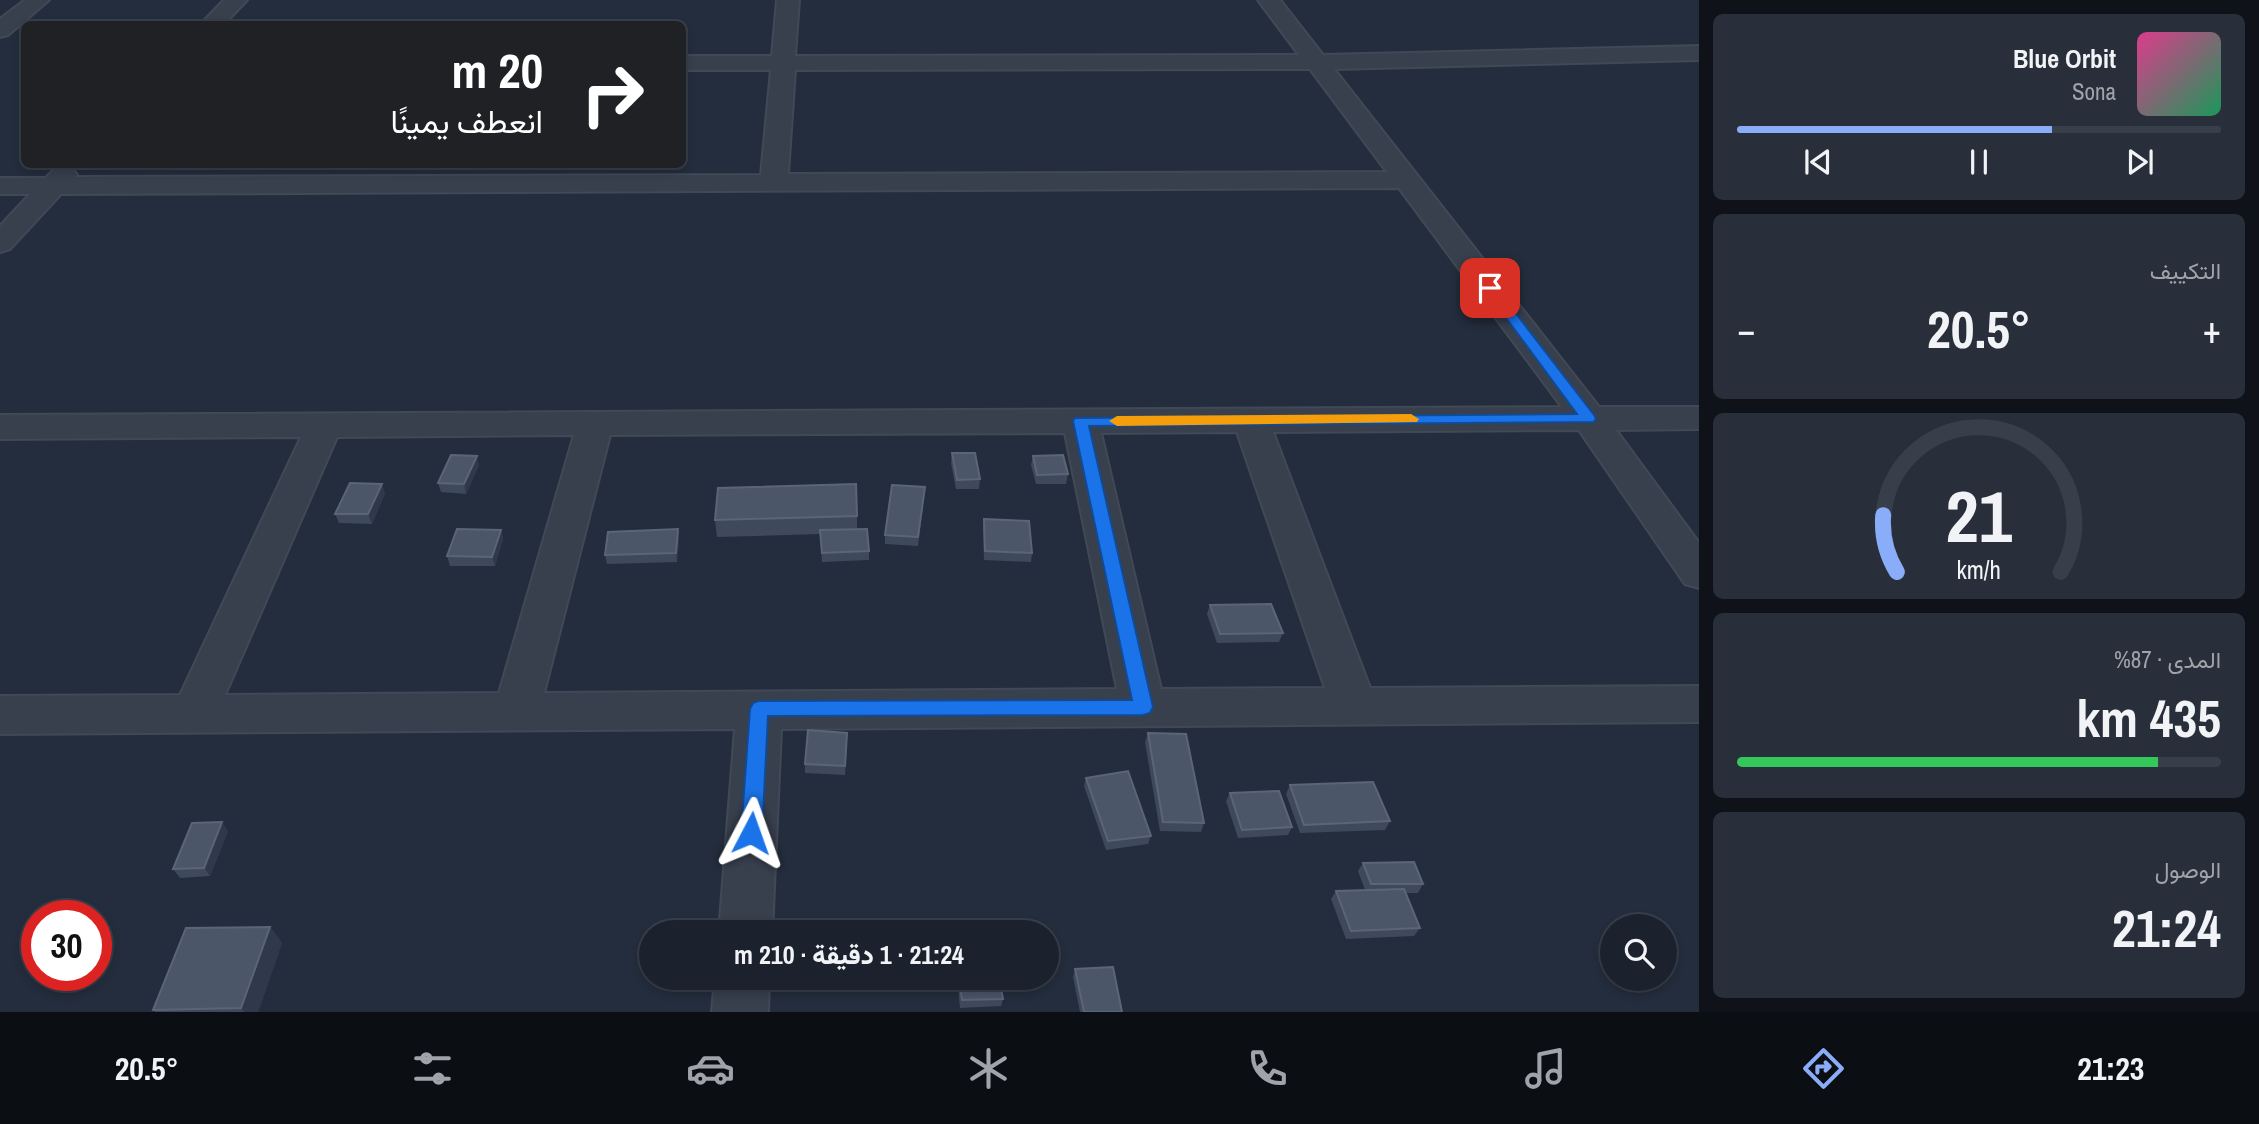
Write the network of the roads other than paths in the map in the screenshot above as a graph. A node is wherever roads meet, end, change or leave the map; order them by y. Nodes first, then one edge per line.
1 (38, 0) edge
2 (236, 0) edge
3 (788, 0) edge
4 (1269, 0) edge
5 (215, 21) edge
6 (0, 30) edge
7 (1699, 53) edge
8 (783, 62) junction
9 (1317, 62) junction
10 (686, 63) edge
11 (69, 168) edge
12 (1408, 180) junction
13 (774, 184) junction
14 (0, 186) edge
15 (52, 186) junction
16 (0, 243) edge
17 (1588, 418) junction
18 (1699, 418) edge
19 (1251, 420) junction
20 (1080, 421) junction
21 (594, 424) junction
22 (324, 425) junction
23 (0, 427) edge
24 (1699, 573) edge
25 (1699, 704) edge
26 (1354, 706) junction
27 (1143, 707) junction
28 (759, 709) junction
29 (517, 710) junction
30 (194, 713) junction
31 (0, 715) edge
32 (746, 920) edge
33 (741, 990) edge
34 (740, 1012) edge

1 - 6 street
2 - 5 street
3 - 8 street
4 - 9 street
7 - 9 street
8 - 9 street
8 - 10 street
8 - 13 street
9 - 12 street
11 - 15 street
12 - 13 street
12 - 17 street
13 - 15 street
14 - 15 street
15 - 16 street
17 - 18 street
17 - 19 street
17 - 24 street
19 - 20 street
19 - 26 street
20 - 21 street
20 - 27 street
21 - 22 street
21 - 29 street
22 - 23 street
22 - 30 street
25 - 26 street
26 - 27 street
27 - 28 street
28 - 29 street
28 - 32 street
29 - 30 street
30 - 31 street
33 - 34 street

